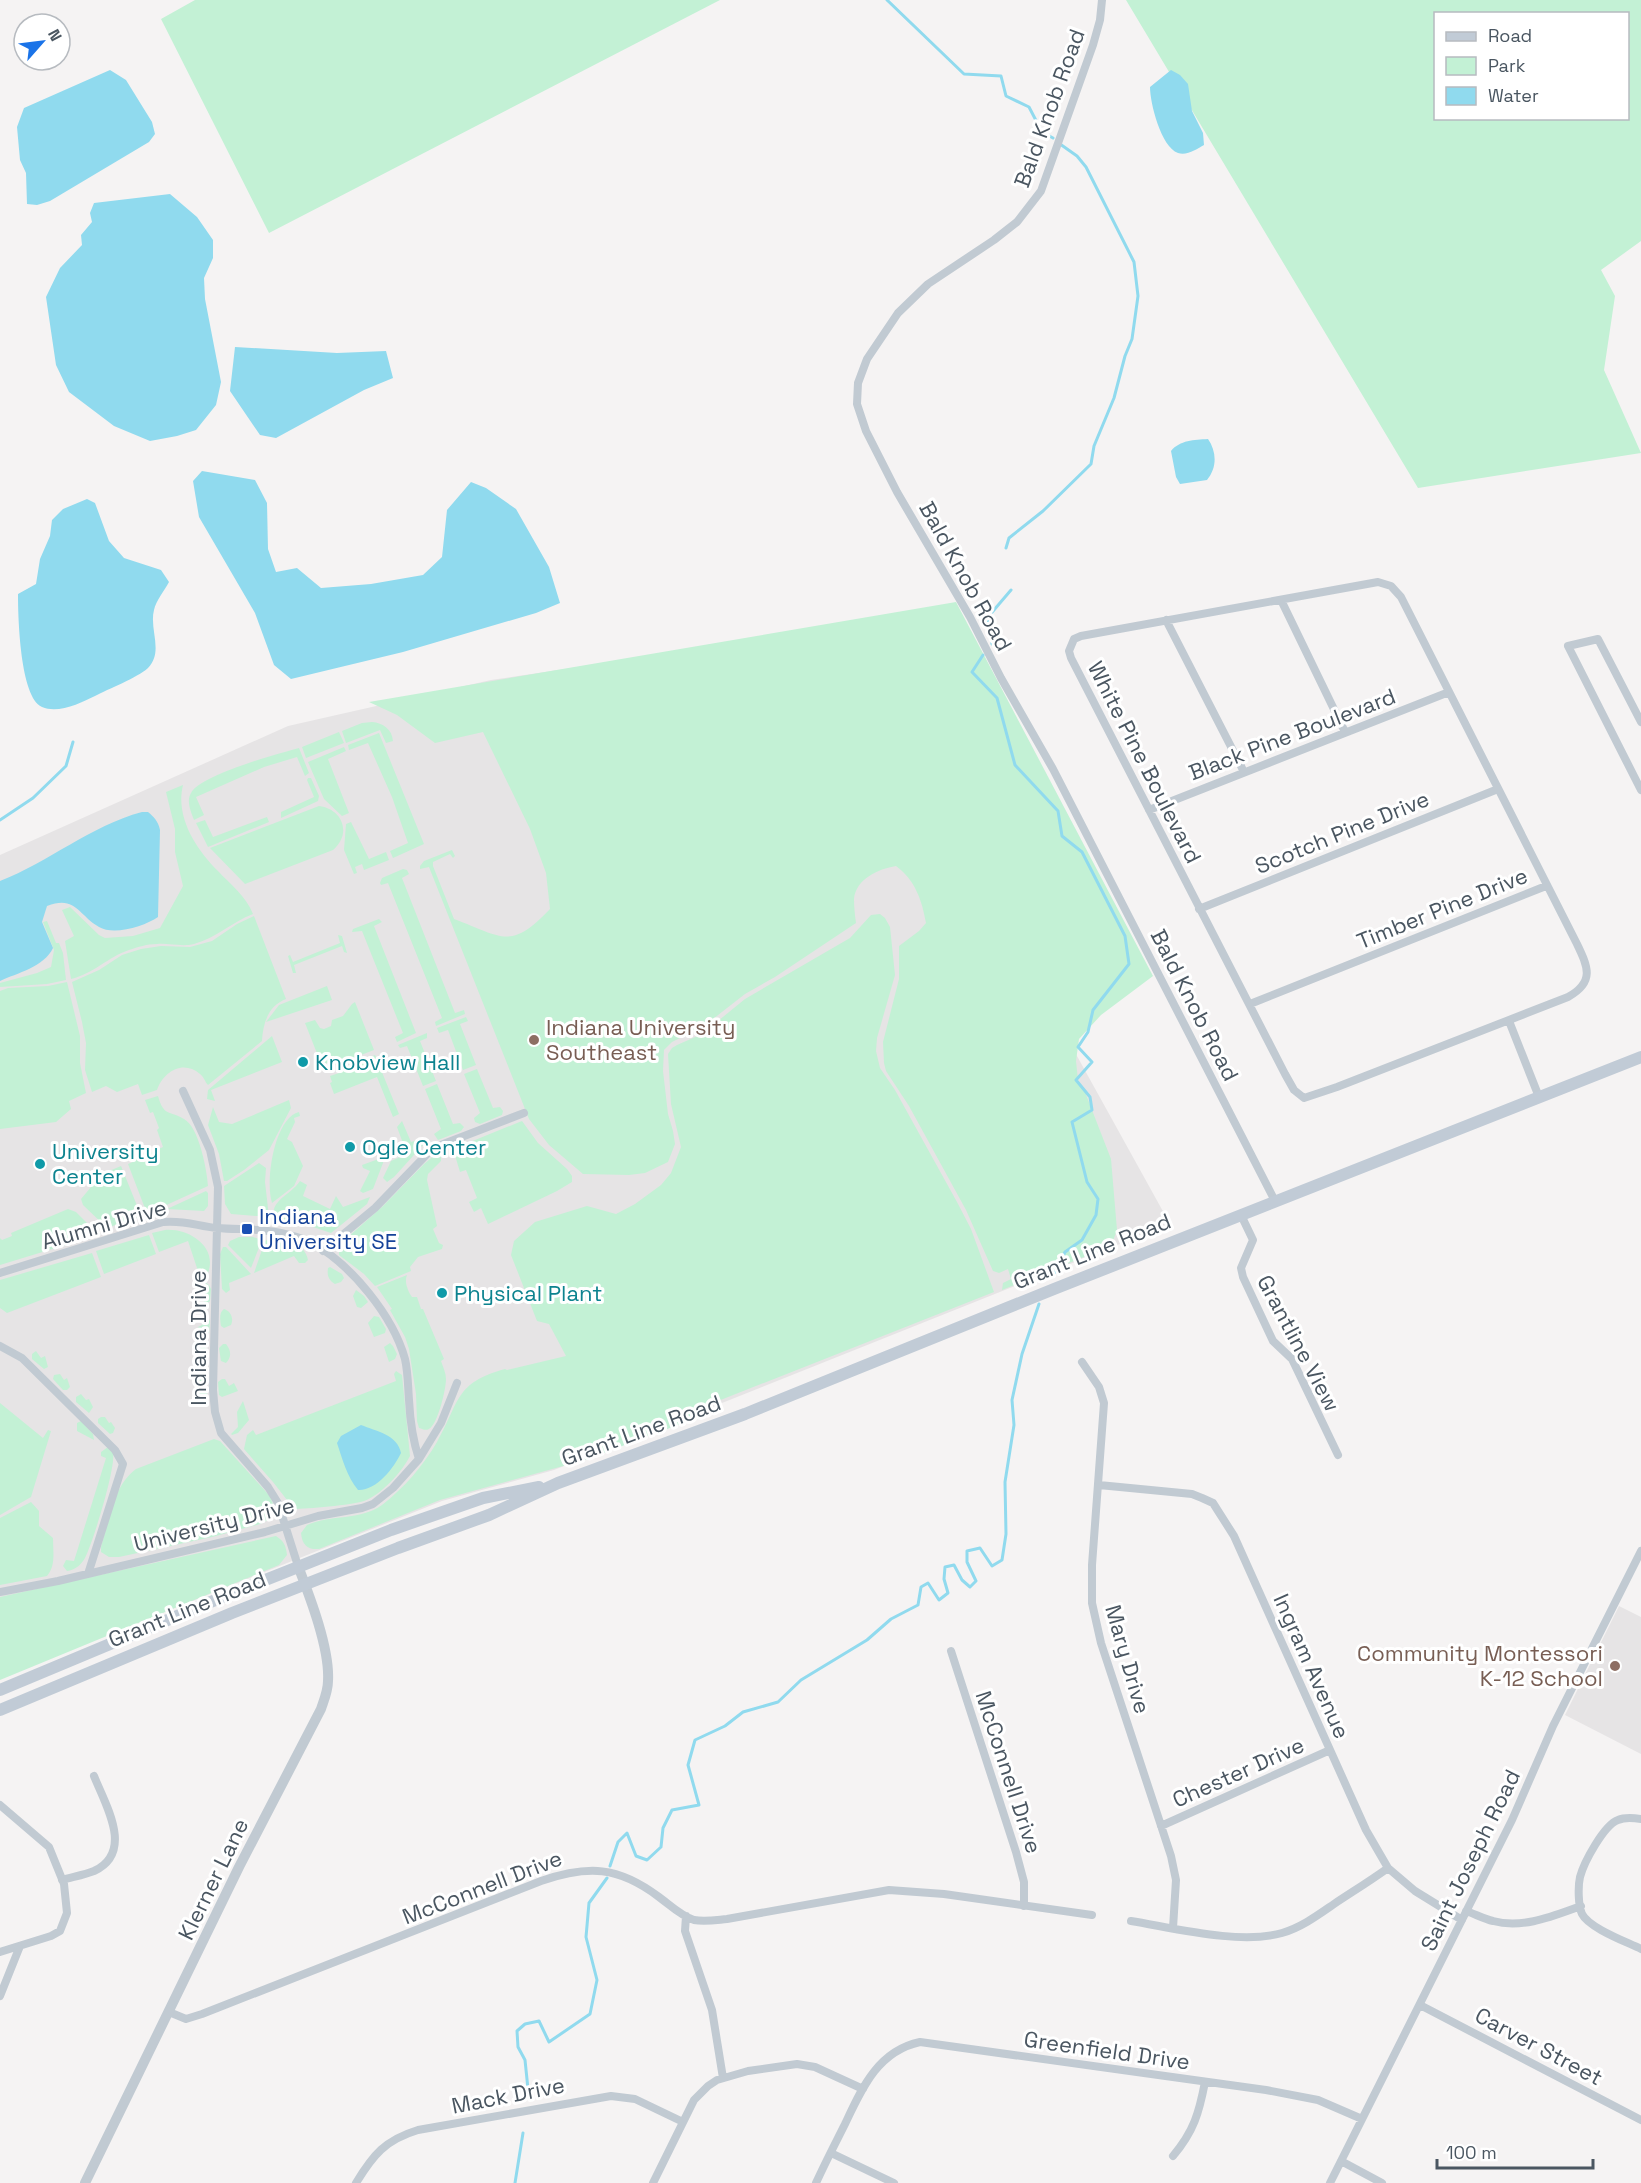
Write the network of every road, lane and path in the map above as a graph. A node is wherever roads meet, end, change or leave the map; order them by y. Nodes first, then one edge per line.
1 (1102, 0) edge
2 (1281, 600) junction
3 (1166, 620) junction
4 (1449, 692) junction
5 (1641, 722) edge
6 (1345, 732) junction
7 (1244, 772) junction
8 (1498, 789) junction
9 (1641, 790) edge
10 (1149, 810) junction
11 (1546, 886) junction
12 (1199, 909) junction
13 (1250, 1004) junction
14 (1509, 1022) junction
15 (1641, 1057) edge
16 (183, 1091) dead end
17 (1539, 1097) junction
18 (524, 1113) dead end
19 (1275, 1201) junction
20 (1241, 1215) junction
21 (217, 1228) junction
22 (323, 1251) junction
23 (0, 1273) edge
24 (0, 1346) edge
25 (1082, 1362) dead end
26 (457, 1383) dead end
27 (1338, 1455) dead end
28 (419, 1459) junction
29 (558, 1483) junction
30 (1099, 1485) junction
31 (287, 1526) junction
32 (1641, 1551) edge
33 (298, 1566) junction
34 (88, 1574) junction
35 (305, 1584) junction
36 (0, 1592) edge
37 (951, 1651) dead end
38 (0, 1690) edge
39 (0, 1710) edge
40 (1330, 1750) junction
41 (94, 1776) dead end
42 (0, 1805) edge
43 (1641, 1819) edge
44 (1161, 1826) junction
45 (1388, 1868) junction
46 (62, 1880) junction
47 (1024, 1906) junction
48 (1581, 1910) junction
49 (1466, 1911) junction
50 (1092, 1915) dead end
51 (686, 1916) junction
52 (1462, 1920) junction
53 (1131, 1921) dead end
54 (1173, 1928) junction
55 (20, 1946) junction
56 (1641, 1949) edge
57 (0, 1952) edge
58 (0, 1996) edge
59 (1420, 2005) junction
60 (169, 2012) junction
61 (723, 2078) junction
62 (1205, 2082) junction
63 (863, 2089) junction
64 (1362, 2119) junction
65 (1641, 2120) edge
66 (683, 2122) junction
67 (831, 2153) junction
68 (1173, 2156) dead end
69 (1341, 2161) junction
70 (85, 2183) edge
71 (356, 2183) edge
72 (653, 2183) edge
73 (816, 2183) edge
74 (894, 2183) edge
75 (1330, 2183) edge
76 (1382, 2183) edge

1 - 19 street, Bald Knob Road
2 - 3 street, White Pine Boulevard
2 - 4 street, White Pine Boulevard
2 - 6 street
3 - 7 street
3 - 10 street, White Pine Boulevard
4 - 6 street, Black Pine Boulevard
4 - 8 street, Timber Pine Drive
5 - 9 street
6 - 7 street, Black Pine Boulevard
7 - 10 street, Black Pine Boulevard
8 - 11 street, Timber Pine Drive
8 - 12 street, Scotch Pine Drive
10 - 12 street, White Pine Boulevard
11 - 13 street, Timber Pine Drive
11 - 14 street, White Pine Boulevard
12 - 13 street, White Pine Boulevard
13 - 14 street, White Pine Boulevard
14 - 17 street
15 - 17 main road, Grant Line Road
16 - 21 street, Indiana Drive
17 - 19 main road, Grant Line Road
18 - 22 street
19 - 20 main road, Grant Line Road
20 - 27 street, Grantline View
20 - 29 main road, Grant Line Road
21 - 22 street, Alumni Drive
21 - 23 street, Alumni Drive
21 - 31 street, Indiana Drive
22 - 28 street, Alumni Drive
24 - 34 street
25 - 30 street, Mary Drive
26 - 28 street, University Drive
28 - 31 street, University Drive
29 - 33 main road, Grant Line Road
29 - 35 main road, Grant Line Road
30 - 40 street, Ingram Avenue
30 - 44 street, Mary Drive
31 - 33 street, Indiana Drive
31 - 34 street, University Drive
32 - 49 street, Saint Joseph Road
33 - 35 street, Klerner Lane
33 - 38 main road, Grant Line Road
34 - 36 street, University Drive
35 - 39 main road, Grant Line Road
35 - 60 street, Klerner Lane
37 - 47 street, McConnell Drive
40 - 44 street, Chester Drive
40 - 45 street, Ingram Avenue
41 - 46 street
42 - 46 street
43 - 48 street
44 - 54 street, Mary Drive
45 - 52 street, Ingram Avenue
45 - 54 street
46 - 55 street
47 - 50 street, McConnell Drive
47 - 51 street, McConnell Drive
48 - 49 street
48 - 56 street
49 - 52 street, Saint Joseph Road
51 - 60 street, McConnell Drive
51 - 61 street
52 - 59 street, Saint Joseph Road
53 - 54 street
55 - 57 street
55 - 58 street
59 - 64 street, Saint Joseph Road
59 - 65 street, Carver Street
60 - 70 street, Klerner Lane
61 - 63 street
61 - 66 street
62 - 63 street, Greenfield Drive
62 - 64 street, Greenfield Drive
62 - 68 street
63 - 67 street, Greenfield Drive
64 - 69 street, Saint Joseph Road
66 - 71 street, Mack Drive
66 - 72 street
67 - 73 street, Greenfield Drive
67 - 74 street
69 - 75 street, Saint Joseph Road
69 - 76 street

